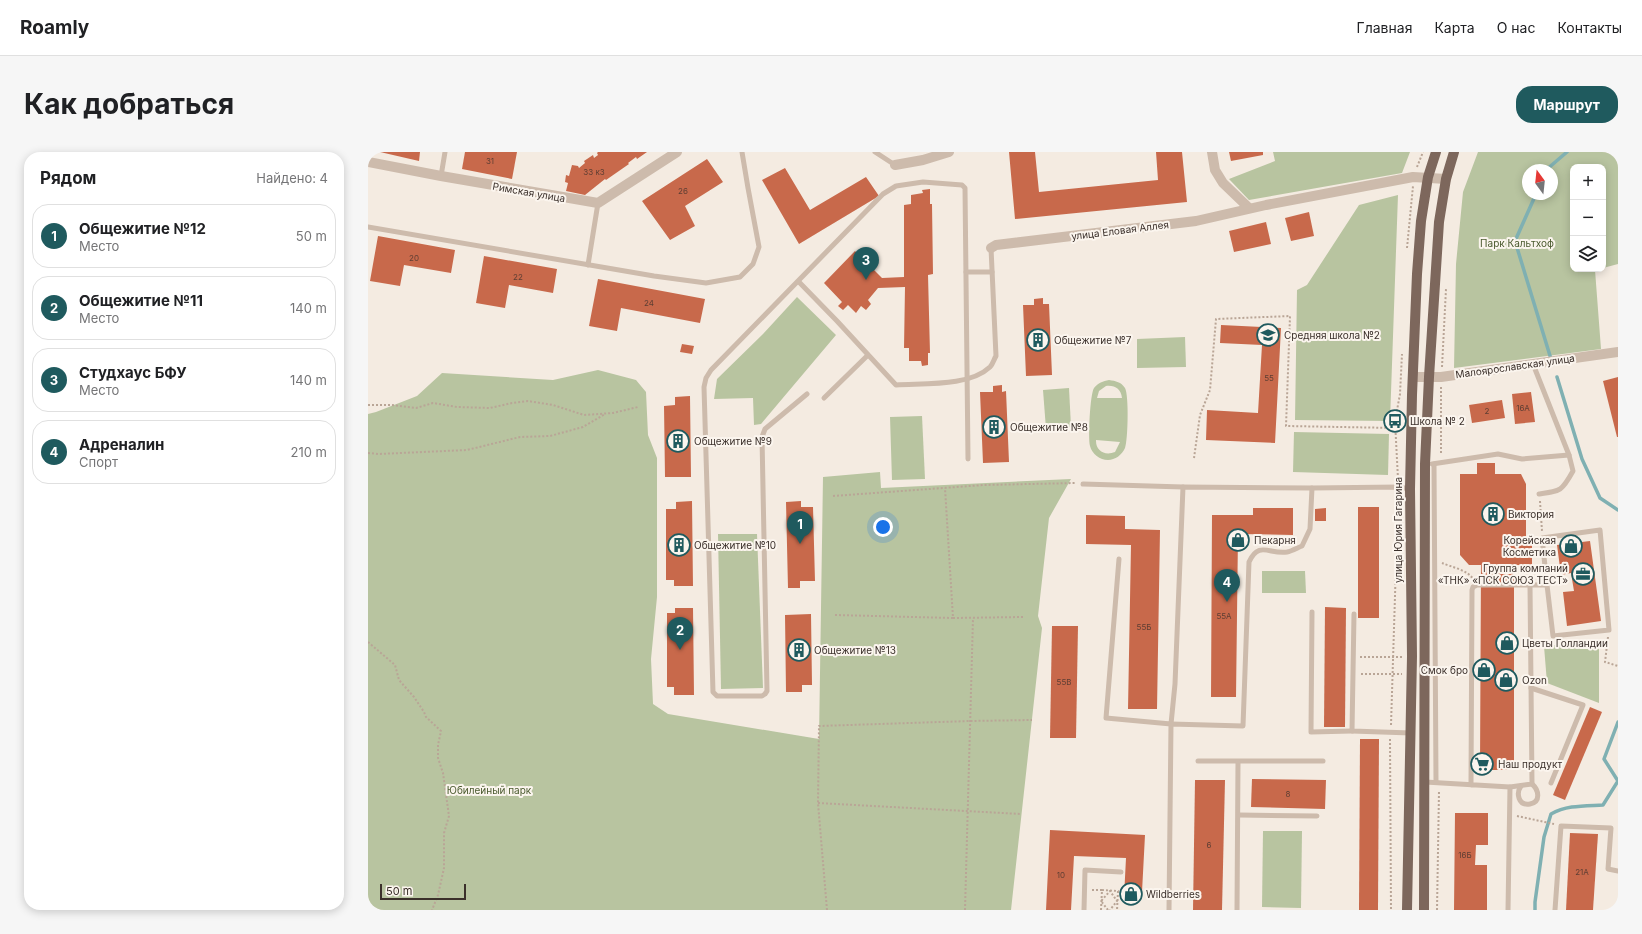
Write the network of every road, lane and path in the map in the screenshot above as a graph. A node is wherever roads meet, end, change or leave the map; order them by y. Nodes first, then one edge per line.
1 (446, 152) edge
2 (677, 152) edge
3 (742, 152) edge
4 (875, 152) edge
5 (948, 152) edge
6 (1212, 152) edge
7 (1423, 152) edge
8 (1436, 152) edge
9 (1454, 152) edge
10 (368, 162) edge
11 (895, 165) joint
12 (441, 176) junction
13 (1413, 177) junction
14 (1428, 177) junction
15 (1446, 179) junction
16 (598, 204) junction
17 (1249, 208) junction
18 (368, 227) edge
19 (991, 248) joint
20 (1407, 251) dead end
21 (588, 265) junction
22 (966, 272) junction
23 (992, 272) junction
24 (799, 282) junction
25 (1402, 347) dead end
26 (1618, 352) edge
27 (868, 355) junction
28 (1533, 364) junction
29 (1412, 377) junction
30 (1429, 377) junction
31 (967, 380) junction
32 (806, 394) dead end
33 (824, 398) dead end
34 (368, 405) edge
35 (638, 408) dead end
36 (606, 414) junction
37 (1395, 428) junction
38 (368, 453) edge
39 (1570, 455) junction
40 (1194, 458) dead end
41 (968, 459) dead end
42 (1430, 464) junction
43 (1083, 484) joint
44 (1183, 487) junction
45 (1399, 487) junction
46 (945, 488) junction
47 (1312, 488) junction
48 (1410, 489) junction
49 (1539, 494) joint
50 (833, 496) dead end
51 (1542, 538) junction
52 (1119, 559) dead end
53 (1440, 563) dead end
54 (1477, 585) junction
55 (1530, 585) junction
56 (1547, 585) junction
57 (1312, 612) dead end
58 (1354, 614) dead end
59 (836, 615) dead end
60 (1024, 617) dead end
61 (953, 618) junction
62 (974, 618) junction
63 (1609, 630) junction
64 (368, 642) edge
65 (1353, 657) junction
66 (1393, 657) junction
67 (1617, 666) edge
68 (1353, 674) junction
69 (1393, 674) junction
70 (1531, 688) junction
71 (1032, 720) dead end
72 (970, 721) junction
73 (1171, 724) junction
74 (1352, 731) junction
75 (1390, 732) junction
76 (1411, 733) junction
77 (1198, 761) dead end
78 (1324, 761) dead end
79 (1238, 762) junction
80 (1425, 782) junction
81 (1436, 782) junction
82 (1551, 783) dead end
83 (1470, 784) junction
84 (1532, 784) junction
85 (1521, 786) junction
86 (1510, 787) junction
87 (818, 803) junction
88 (968, 811) junction
89 (1021, 814) dead end
90 (1510, 814) junction
91 (1239, 815) junction
92 (1317, 816) dead end
93 (1552, 824) dead end
94 (1121, 872) dead end
95 (1618, 872) edge
96 (1084, 890) junction
97 (1102, 890) junction
98 (1110, 891) junction
99 (1101, 901) junction
100 (1117, 901) junction
101 (432, 910) edge
102 (827, 910) edge
103 (965, 910) edge
104 (1084, 910) edge
105 (1101, 910) edge
106 (1109, 910) edge
107 (1117, 910) edge
108 (1169, 910) edge
109 (1237, 910) edge
110 (1391, 910) edge
111 (1406, 910) edge
112 (1424, 910) edge
113 (1508, 910) edge
114 (1555, 910) edge

1 - 12 lane
2 - 16 street
3 - 21 lane
4 - 11 lane
5 - 11 street
6 - 17 street
7 - 13 path
8 - 14 main road, улица Юрия Гагарина
9 - 15 main road
10 - 12 street, Римская улица
12 - 16 street, Римская улица
13 - 14 street, улица Еловая Аллея
13 - 17 street, улица Еловая Аллея
13 - 20 path
14 - 15 street, улица Еловая Аллея
14 - 29 main road, улица Юрия Гагарина
15 - 30 main road
16 - 21 lane
17 - 19 street, улица Еловая Аллея
18 - 21 lane
19 - 23 lane
22 - 23 lane
22 - 24 lane
22 - 31 lane
23 - 31 lane
24 - 27 lane
24 - 32 lane
25 - 37 path
26 - 28 street, Малоярославская улица
27 - 31 lane
27 - 33 lane
28 - 30 street, Малоярославская улица
28 - 39 lane
29 - 30 street, Малоярославская улица
29 - 48 main road, улица Юрия Гагарина
30 - 42 main road
31 - 41 lane
34 - 36 path
35 - 36 path
36 - 38 path
37 - 40 path
37 - 45 path
39 - 42 lane
39 - 49 lane
42 - 80 main road
42 - 81 lane
43 - 44 lane
43 - 46 path
44 - 47 lane
44 - 73 lane
45 - 47 lane
45 - 48 lane
45 - 66 path
46 - 50 path
46 - 61 path
47 - 73 lane
48 - 76 main road, улица Юрия Гагарина
49 - 51 path
51 - 56 lane
51 - 63 lane
52 - 73 lane
53 - 54 path
54 - 55 lane
54 - 83 lane
55 - 56 lane
55 - 70 lane
56 - 63 lane
57 - 74 lane
58 - 65 lane
59 - 61 path
60 - 62 path
61 - 62 path
62 - 72 path
63 - 67 path
64 - 101 path
65 - 66 path
65 - 68 lane
66 - 69 path
68 - 69 path
68 - 74 lane
69 - 75 path
70 - 82 lane
70 - 84 lane
71 - 72 path
72 - 87 path
72 - 88 path
73 - 108 lane
74 - 75 lane
75 - 76 lane
75 - 110 path
76 - 111 main road, улица Юрия Гагарина
77 - 79 lane
78 - 79 lane
79 - 91 lane
80 - 81 lane
80 - 112 main road
81 - 83 lane
83 - 86 lane
84 - 85 lane
84 - 85 lane
85 - 86 lane
86 - 90 lane
87 - 88 path
87 - 102 path
88 - 89 path
88 - 103 path
90 - 93 path
90 - 113 lane
91 - 92 lane
91 - 109 lane
94 - 96 lane
95 - 114 lane
96 - 97 path
96 - 104 lane
97 - 98 path
97 - 99 path
98 - 99 path
98 - 100 path
98 - 100 path
99 - 105 path
99 - 106 path
100 - 106 path
100 - 107 path

